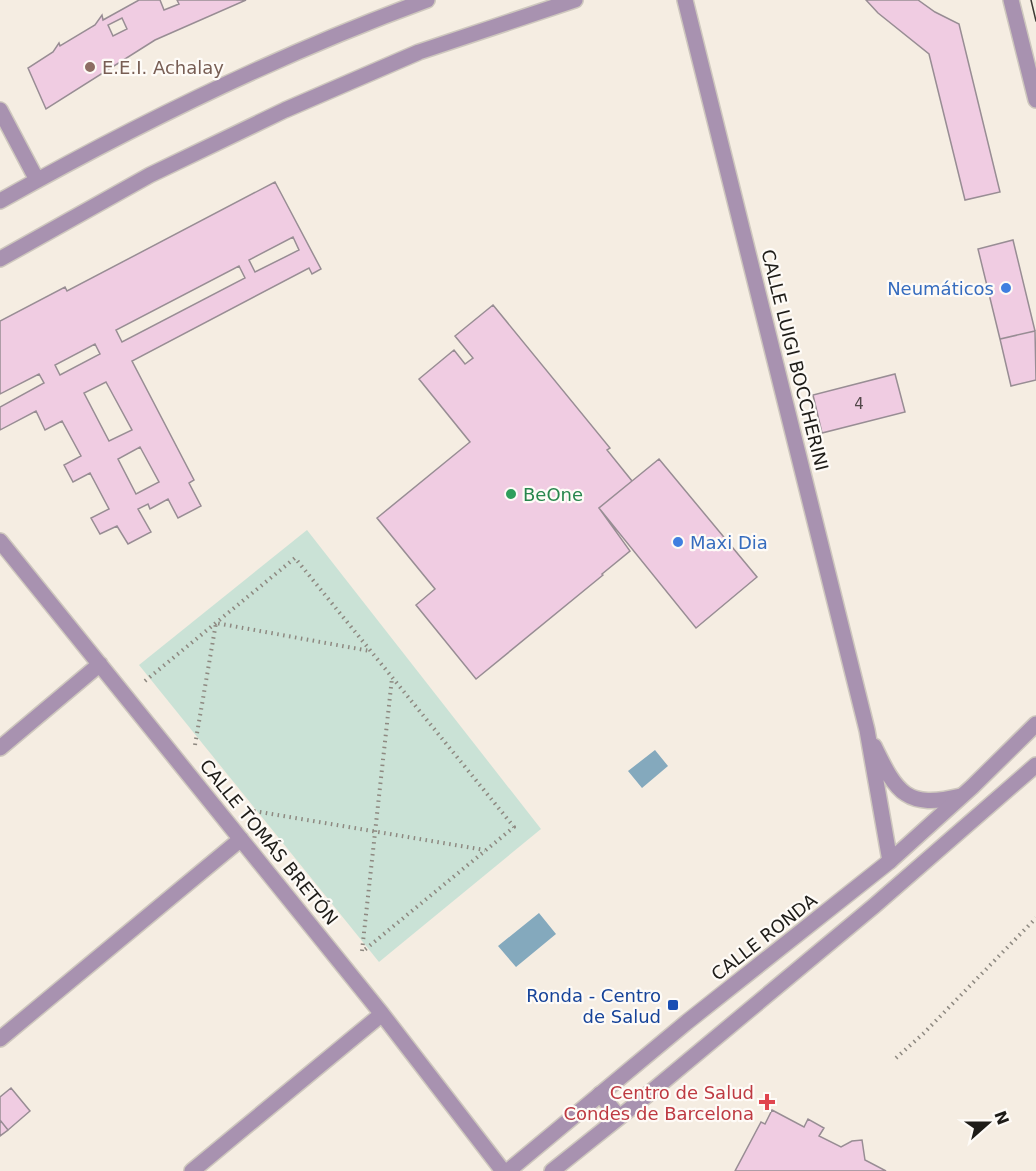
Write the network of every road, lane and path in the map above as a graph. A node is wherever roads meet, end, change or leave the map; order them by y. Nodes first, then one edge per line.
1 (427, 0) edge
2 (575, 0) edge
3 (685, 0) edge
4 (1011, 0) edge
5 (1036, 100) edge
6 (0, 110) edge
7 (37, 180) junction
8 (0, 201) edge
9 (0, 259) edge
10 (0, 541) edge
11 (216, 623) junction
12 (370, 651) junction
13 (99, 664) junction
14 (392, 678) junction
15 (145, 681) dead end
16 (1036, 724) edge
17 (867, 730) junction
18 (195, 745) dead end
19 (0, 748) edge
20 (1036, 765) edge
21 (961, 796) junction
22 (248, 810) dead end
23 (375, 832) junction
24 (241, 838) junction
25 (486, 850) junction
26 (890, 861) junction
27 (1036, 918) edge
28 (382, 1014) junction
29 (0, 1039) edge
30 (896, 1058) dead end
31 (600, 1094) junction
32 (620, 1117) junction
33 (192, 1171) edge
34 (503, 1171) edge
35 (508, 1171) edge
36 (552, 1171) edge

1 - 7 street
2 - 9 street
3 - 17 street, CALLE LUIGI BOCCHERINI
4 - 5 street
6 - 7 street
7 - 8 street
10 - 13 street, CALLE TOMÁS BRETÓN
11 - 12 path
11 - 12 path
11 - 15 path
11 - 18 path
12 - 14 path
13 - 19 street
13 - 24 street, CALLE TOMÁS BRETÓN
14 - 23 path
14 - 25 path
16 - 21 street, CALLE RONDA
17 - 21 street, CALLE LUIGI BOCCHERINI
17 - 26 street, CALLE LUIGI BOCCHERINI
20 - 32 street
21 - 26 street, CALLE RONDA
22 - 23 path
23 - 25 path
23 - 25 path
24 - 28 street, CALLE TOMÁS BRETÓN
24 - 29 street
26 - 31 street, CALLE RONDA
27 - 30 path
28 - 33 street
28 - 34 street, CALLE TOMÁS BRETÓN
31 - 32 street
31 - 35 street, CALLE RONDA
32 - 36 street

